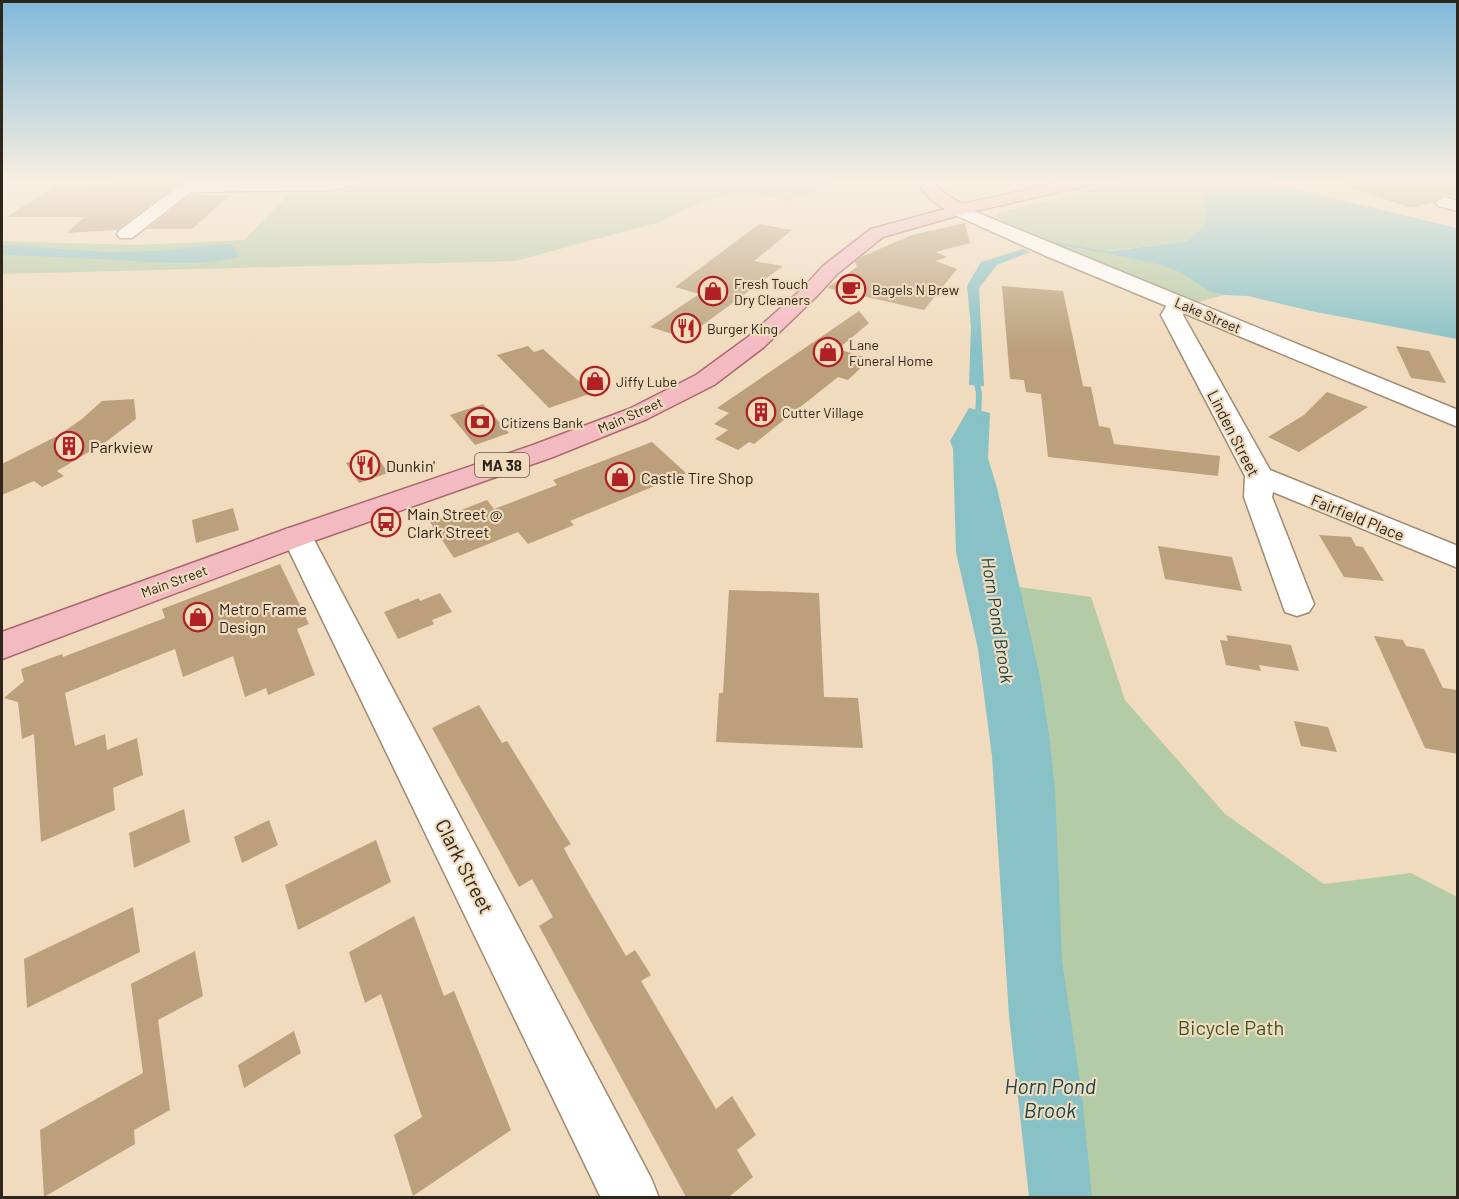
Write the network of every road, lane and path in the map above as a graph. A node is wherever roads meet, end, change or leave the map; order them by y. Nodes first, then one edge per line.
1 (872, 237) edge
2 (1018, 237) edge
3 (1178, 302) junction
4 (1458, 419) edge
5 (1259, 476) junction
6 (297, 536) junction
7 (1458, 558) edge
8 (1297, 604) dead end
9 (2, 646) edge
10 (631, 1197) edge

1 - 6 main road, Main Street / MA 38
2 - 3 street, Lake Street
3 - 4 street, Lake Street
3 - 5 street, Linden Street
5 - 7 street, Fairfield Place
5 - 8 street, Linden Street
6 - 9 main road, Main Street / MA 38
6 - 10 street, Clark Street

